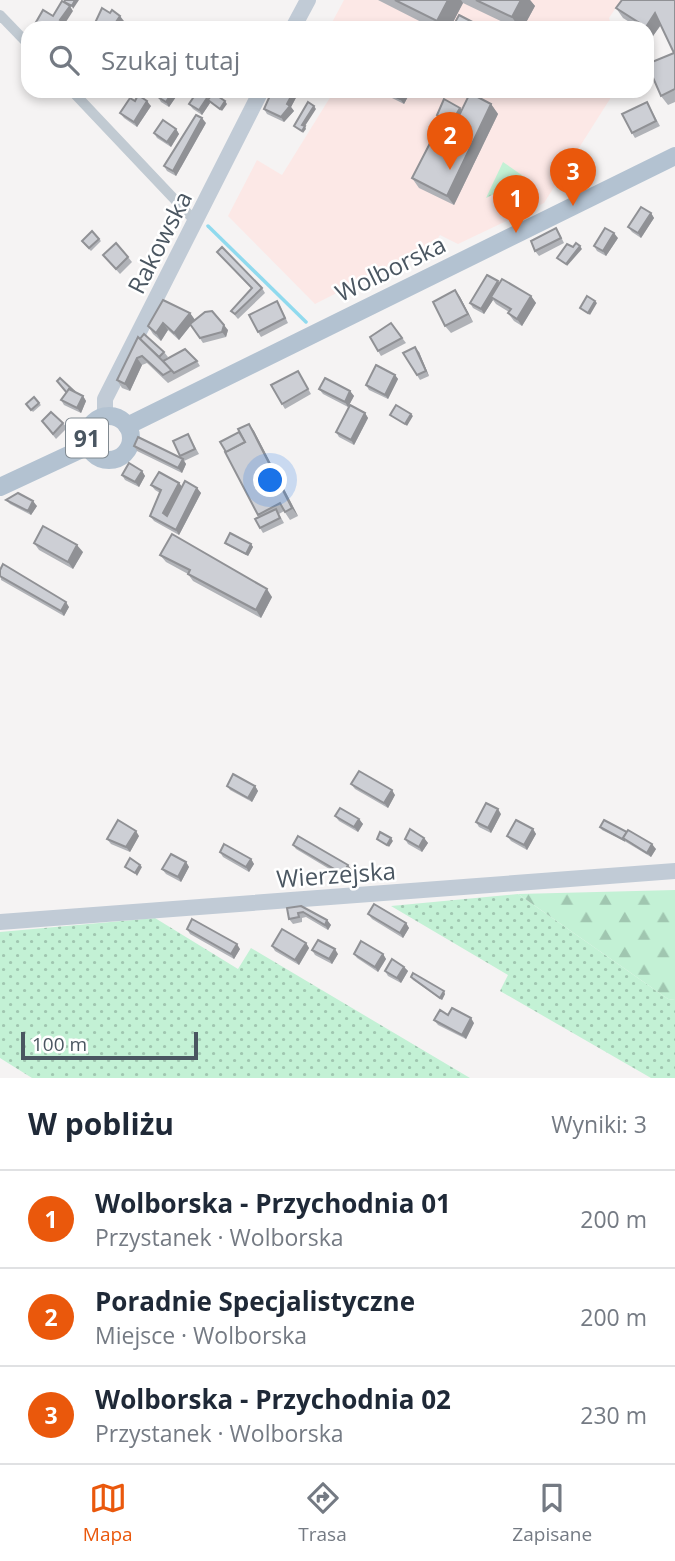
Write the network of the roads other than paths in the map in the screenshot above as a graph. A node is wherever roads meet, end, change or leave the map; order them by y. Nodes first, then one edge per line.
1 (308, 0) edge
2 (0, 15) edge
3 (297, 21) edge
4 (21, 37) edge
5 (79, 98) edge
6 (257, 98) edge
7 (675, 156) edge
8 (195, 221) junction
9 (105, 416) junction
10 (127, 426) junction
11 (88, 446) junction
12 (0, 487) edge
13 (675, 870) edge
14 (0, 922) edge

1 - 3 street
2 - 4 street
5 - 8 street
6 - 8 street, Rakowska / 91
7 - 10 main road, Wolborska
8 - 9 street, Rakowska / 91
9 - 10 main road, 91
9 - 11 main road, 91
10 - 11 main road, 91
11 - 12 main road, 91
13 - 14 street, Wierzejska

